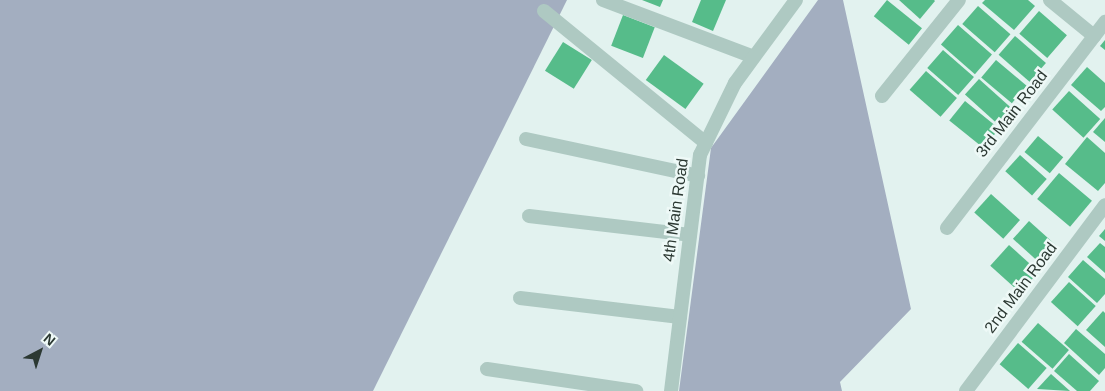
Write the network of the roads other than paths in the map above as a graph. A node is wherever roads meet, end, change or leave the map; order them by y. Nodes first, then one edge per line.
1 (603, 0) edge
2 (779, 0) edge
3 (959, 0) edge
4 (1050, 0) edge
5 (795, 2) edge
6 (544, 11) dead end
7 (1105, 22) edge
8 (1094, 36) junction
9 (754, 57) junction
10 (882, 96) dead end
11 (526, 139) dead end
12 (706, 143) junction
13 (698, 176) junction
14 (1105, 205) edge
15 (529, 216) dead end
16 (947, 228) dead end
17 (690, 235) junction
18 (520, 298) dead end
19 (680, 317) junction
20 (487, 369) dead end
21 (636, 391) edge
22 (670, 391) edge
23 (966, 391) edge

1 - 9 street
2 - 5 street
3 - 10 street
4 - 8 street
5 - 9 street, 4th Main Road
6 - 12 street
7 - 8 street, 3rd Main Road
8 - 16 street, 3rd Main Road
9 - 12 street, 4th Main Road
11 - 13 street
12 - 13 street, 4th Main Road
13 - 17 street, 4th Main Road
14 - 23 street, 2nd Main Road
15 - 17 street
17 - 19 street, 4th Main Road
18 - 19 street
19 - 22 street, 4th Main Road
20 - 21 street

